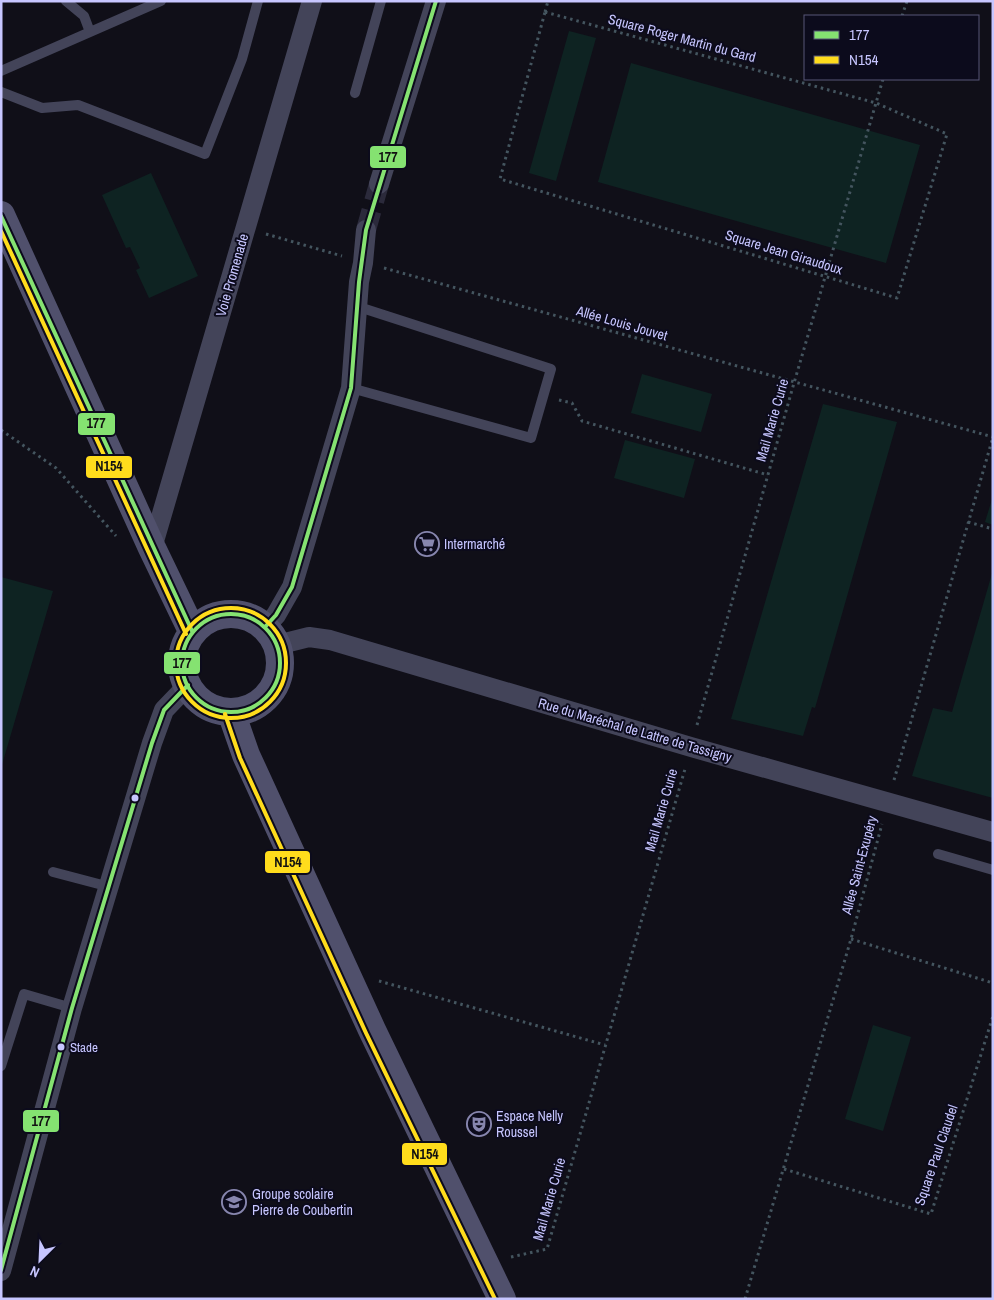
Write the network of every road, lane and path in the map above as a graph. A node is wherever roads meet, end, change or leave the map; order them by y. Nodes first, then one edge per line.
1 (66, 1) edge
2 (161, 1) edge
3 (258, 1) edge
4 (312, 1) edge
5 (381, 1) edge
6 (436, 1) edge
7 (548, 1) edge
8 (906, 1) edge
9 (545, 12) junction
10 (902, 15) edge
11 (90, 32) junction
12 (1, 71) edge
13 (883, 80) edge
14 (1, 92) edge
15 (356, 93) dead end
16 (876, 103) junction
17 (947, 134) joint
18 (379, 184) tunnel mouth
19 (1, 215) edge
20 (246, 228) junction
21 (366, 230) tunnel mouth
22 (364, 263) junction
23 (825, 276) junction
24 (359, 307) junction
25 (794, 383) junction
26 (351, 388) junction
27 (572, 403) dead end
28 (1, 430) edge
29 (993, 437) edge
30 (768, 475) junction
31 (968, 522) junction
32 (993, 529) edge
33 (153, 551) junction
34 (192, 632) junction
35 (271, 636) junction
36 (188, 685) junction
37 (231, 712) junction
38 (691, 747) junction
39 (888, 802) junction
40 (993, 832) edge
41 (938, 854) dead end
42 (993, 870) edge
43 (53, 872) dead end
44 (110, 887) junction
45 (851, 939) junction
46 (349, 981) junction
47 (993, 983) edge
48 (72, 1008) junction
49 (993, 1016) edge
50 (605, 1045) junction
51 (1, 1066) edge
52 (784, 1169) junction
53 (1, 1271) edge
54 (500, 1295) edge
55 (744, 1299) edge

1 - 11 lane
2 - 11 lane
3 - 14 lane
4 - 20 street, Voie Promenade
5 - 15 lane
6 - 18 street
7 - 9 path
8 - 10 path
9 - 16 path, Square Roger Martin du Gard
9 - 23 path, Square Jean Giraudoux
11 - 12 lane
13 - 16 path
16 - 17 path, Square Roger Martin du Gard
16 - 23 path, Mail Marie Curie
17 - 23 path, Square Jean Giraudoux
19 - 33 main road
20 - 22 path, Allée Louis Jouvet
20 - 33 street, Voie Promenade
21 - 22 street
22 - 24 street
22 - 25 path, Allée Louis Jouvet
23 - 25 path, Mail Marie Curie
24 - 26 street
24 - 26 lane
25 - 29 path, Allée Louis Jouvet
25 - 30 path, Mail Marie Curie
26 - 35 street
27 - 30 path
28 - 33 path
29 - 31 path, Allée Saint-Exupéry
30 - 38 path, Mail Marie Curie
31 - 32 path
31 - 39 path, Allée Saint-Exupéry
33 - 34 main road
34 - 35 main road
34 - 36 main road
35 - 37 main road
35 - 38 street, Rue du Maréchal de Lattre de Tassigny
36 - 37 main road
36 - 44 street
37 - 46 main road
38 - 39 street, Rue du Maréchal de Lattre de Tassigny
38 - 50 path, Mail Marie Curie
39 - 40 street, Rue du Maréchal de Lattre de Tassigny
39 - 45 path, Allée Saint-Exupéry
41 - 42 lane
43 - 44 lane
44 - 48 street
45 - 47 path
45 - 52 path, Allée Saint-Exupéry
46 - 50 path
46 - 54 main road
48 - 51 lane
48 - 53 street
49 - 52 path, Square Paul Claudel
50 - 54 path, Mail Marie Curie
52 - 55 path, Allée Saint-Exupéry

